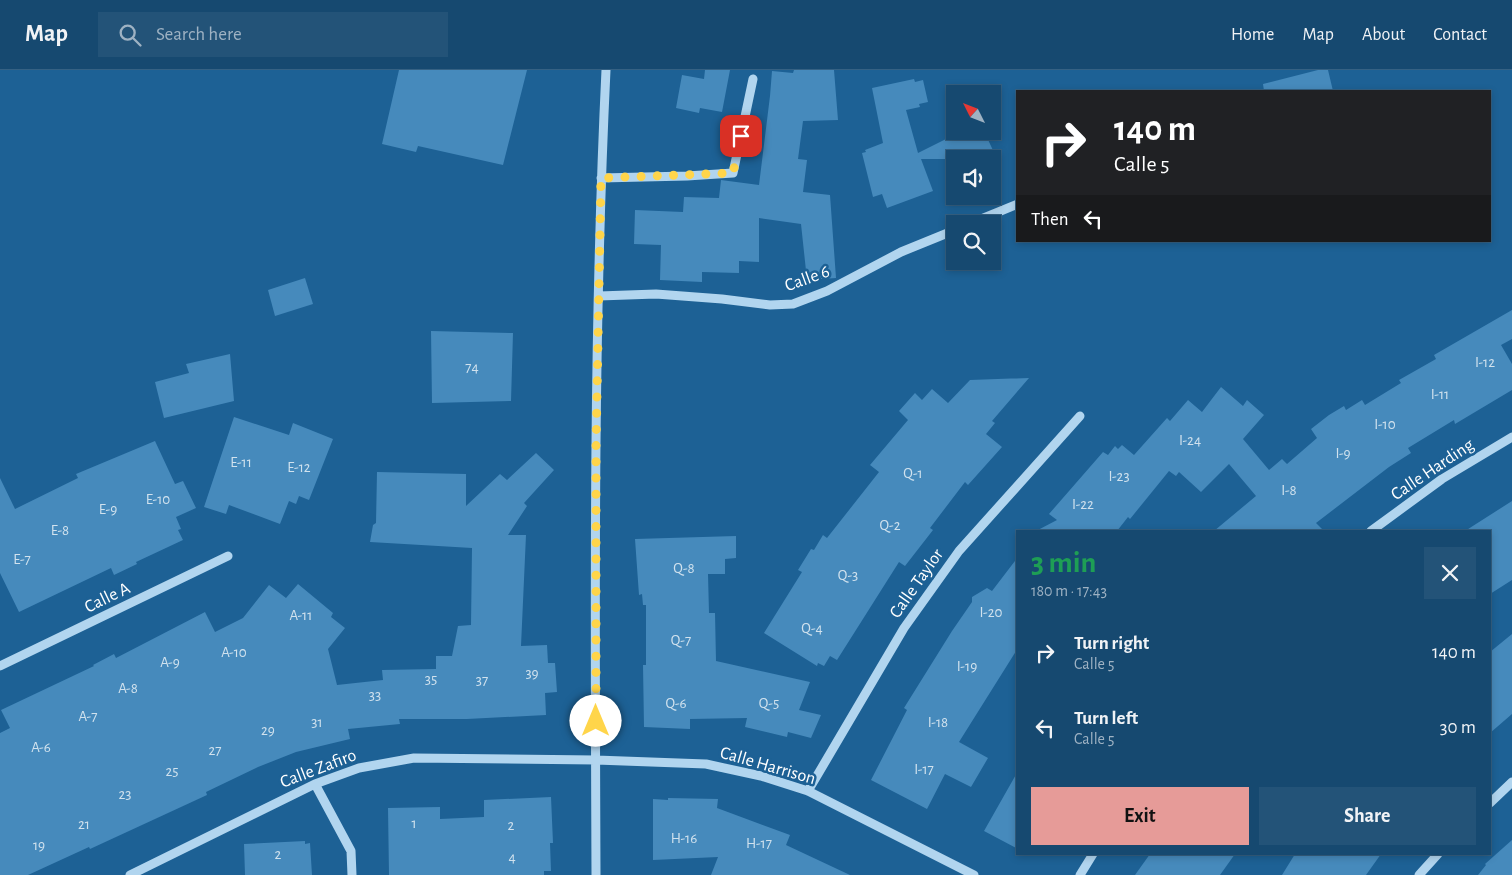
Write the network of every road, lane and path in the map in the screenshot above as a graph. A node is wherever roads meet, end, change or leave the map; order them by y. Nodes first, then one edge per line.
1 (606, 70) edge
2 (753, 79) dead end
3 (601, 178) junction
4 (1016, 205) edge
5 (991, 215) edge
6 (946, 234) edge
7 (599, 296) junction
8 (1080, 416) dead end
9 (1512, 437) edge
10 (1372, 530) edge
11 (228, 556) dead end
12 (0, 666) edge
13 (596, 760) junction
14 (1512, 782) edge
15 (315, 784) junction
16 (808, 791) junction
17 (1491, 802) edge
18 (1092, 855) edge
19 (1437, 855) edge
20 (130, 875) edge
21 (352, 875) edge
22 (596, 875) edge
23 (974, 875) edge
24 (1080, 875) edge
25 (1419, 875) edge

1 - 3 street
2 - 3 street
3 - 7 street
4 - 5 street
6 - 7 street, Calle 6
7 - 13 street
8 - 16 street, Calle Taylor
9 - 10 street, Calle Harding
11 - 12 street, Calle A
13 - 15 street, Calle Zafiro
13 - 16 street, Calle Harrison
13 - 22 street
14 - 17 street
15 - 20 street, Calle Zafiro
15 - 21 street
16 - 23 street, Calle Harrison
18 - 24 street
19 - 25 street

